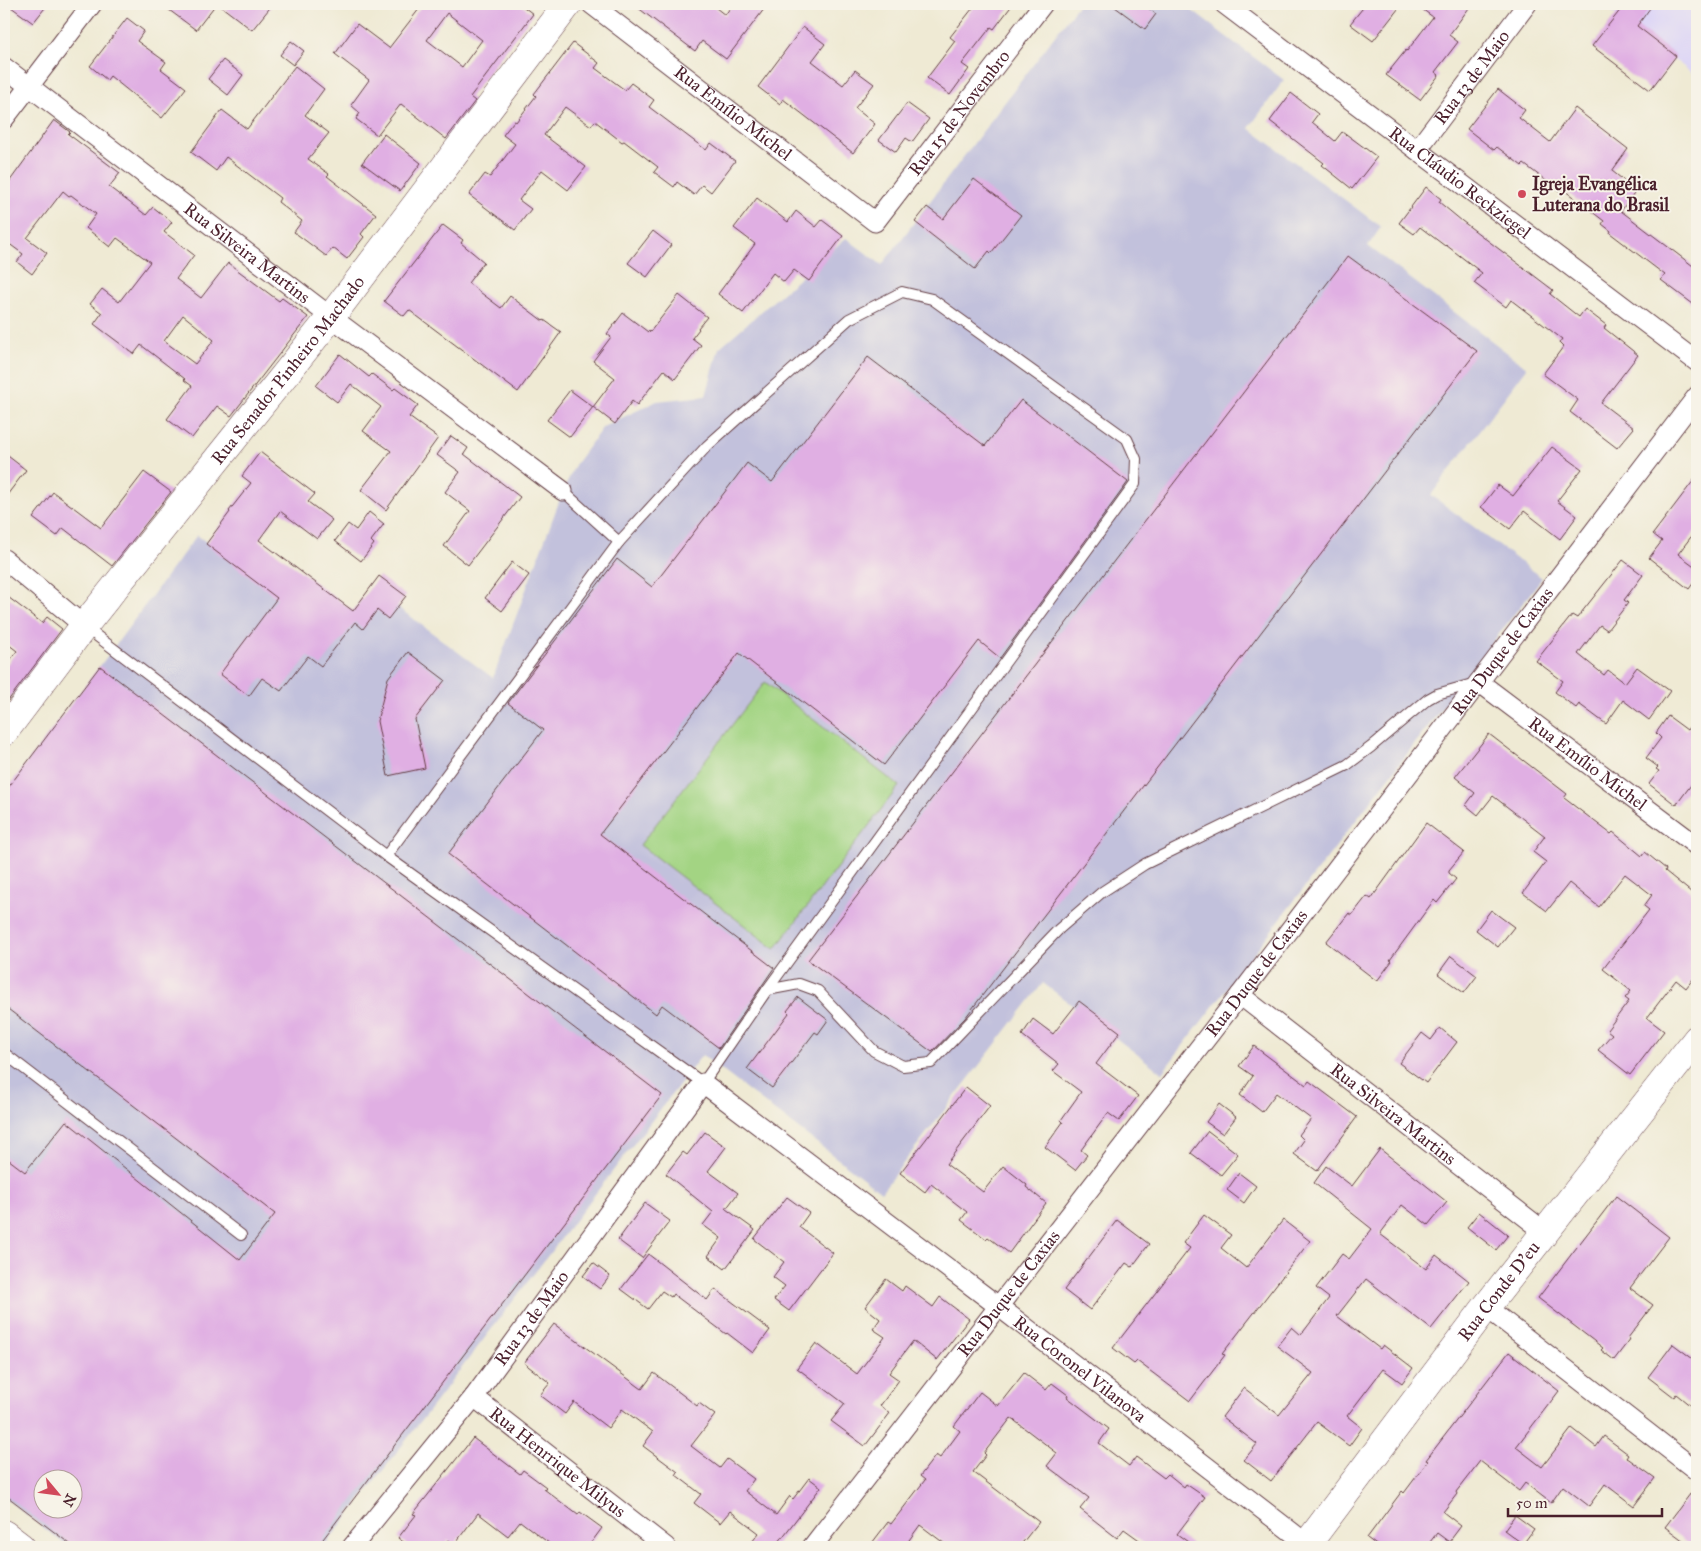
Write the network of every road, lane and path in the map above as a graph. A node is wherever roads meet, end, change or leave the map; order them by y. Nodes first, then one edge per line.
1 (92, 4) edge
2 (568, 4) edge
3 (591, 4) edge
4 (1043, 4) edge
5 (1224, 4) edge
6 (1527, 4) edge
7 (4, 67) edge
8 (29, 86) junction
9 (4, 119) edge
10 (1417, 150) junction
11 (875, 222) joint
12 (331, 317) junction
13 (1697, 362) edge
14 (1697, 396) edge
15 (563, 491) joint
16 (619, 542) junction
17 (4, 559) edge
18 (84, 626) junction
19 (1479, 682) junction
20 (4, 732) edge
21 (1697, 846) edge
22 (386, 856) junction
23 (767, 990) junction
24 (1240, 995) junction
25 (1697, 1039) edge
26 (4, 1053) edge
27 (703, 1083) junction
28 (1546, 1232) junction
29 (241, 1235) dead end
30 (998, 1306) junction
31 (1486, 1307) junction
32 (474, 1397) junction
33 (1697, 1471) edge
34 (4, 1534) edge
35 (1308, 1546) edge
36 (21, 1547) edge
37 (352, 1547) edge
38 (666, 1547) edge
39 (812, 1547) edge

1 - 8 street
2 - 12 street, Rua Senador Pinheiro Machado
3 - 11 street, Rua Emílio Michel
4 - 11 street, Rua 15 de Novembro
5 - 10 street, Rua Cláudio Reckziegel
6 - 10 street, Rua 13 de Maio
7 - 8 street, Rua Silveira Martins
8 - 9 street
8 - 12 street, Rua Silveira Martins
10 - 13 street, Rua Cláudio Reckziegel
12 - 15 street, Rua Silveira Martins
12 - 18 street, Rua Senador Pinheiro Machado
14 - 19 street, Rua Duque de Caxias
15 - 16 lane
16 - 22 lane
16 - 23 lane
17 - 18 street
18 - 20 street, Rua Senador Pinheiro Machado
18 - 22 lane
19 - 21 street, Rua Emílio Michel
19 - 23 lane
19 - 24 street, Rua Duque de Caxias
22 - 27 lane
23 - 27 lane
24 - 28 street, Rua Silveira Martins
24 - 30 street, Rua Duque de Caxias
25 - 28 street, Rua Conde D'eu
26 - 29 lane
27 - 30 street, Rua Coronel Vilanova
27 - 32 street, Rua 13 de Maio
28 - 31 street, Rua Conde D'eu
30 - 35 street, Rua Coronel Vilanova
30 - 39 street, Rua Duque de Caxias
31 - 33 street
31 - 35 street, Rua Conde D'eu
32 - 37 street, Rua 13 de Maio
32 - 38 street, Rua Henrrique Milyus
34 - 36 street

